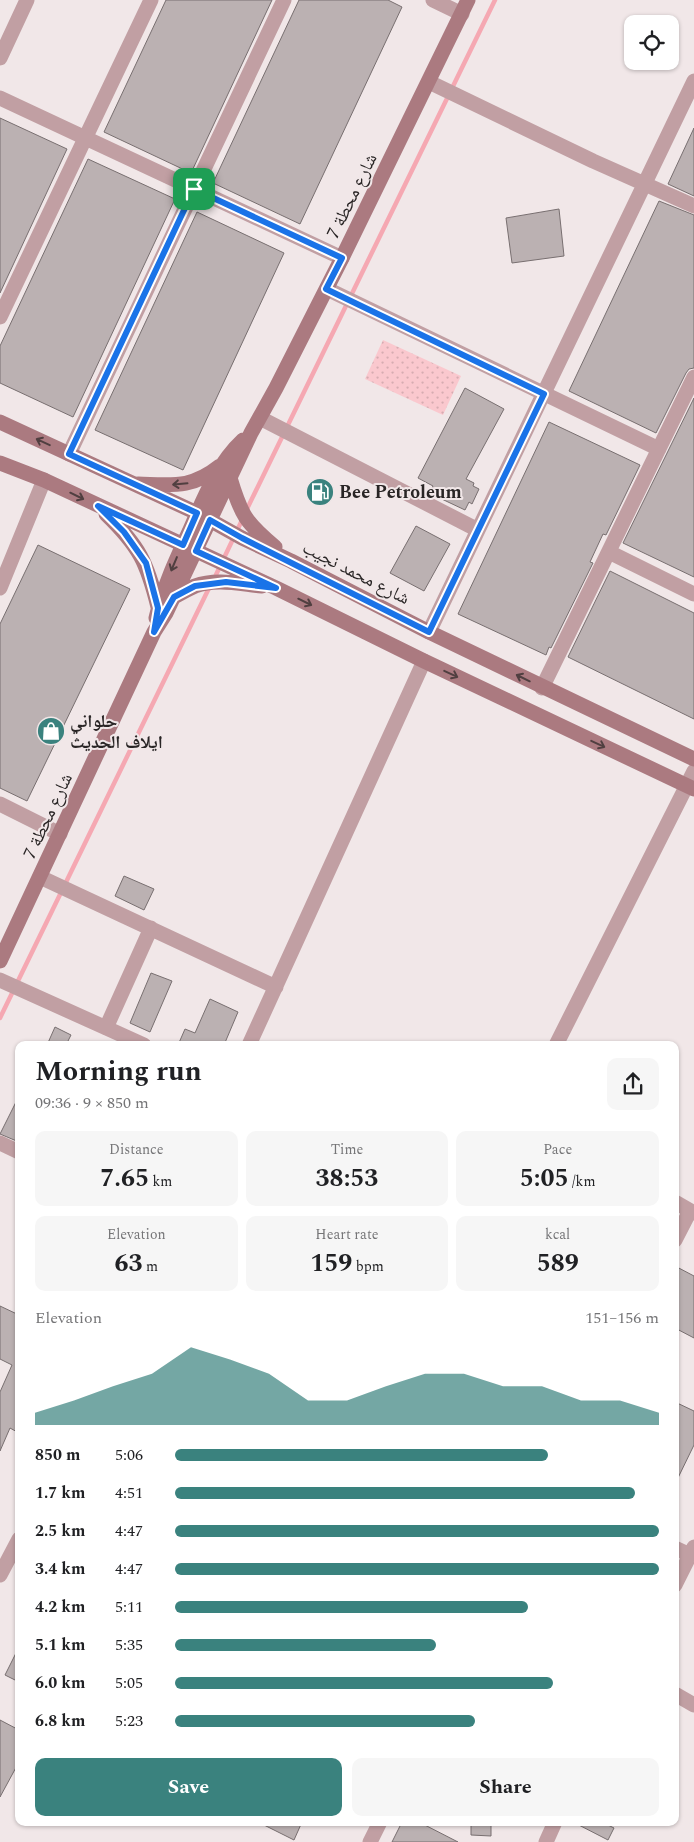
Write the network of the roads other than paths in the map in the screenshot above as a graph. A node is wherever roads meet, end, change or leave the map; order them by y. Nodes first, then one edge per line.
1 (27, 0) edge
2 (151, 0) edge
3 (284, 0) edge
4 (433, 0) edge
5 (465, 7) edge
6 (0, 58) edge
7 (694, 81) edge
8 (429, 82) junction
9 (0, 98) edge
10 (85, 137) junction
11 (645, 184) junction
12 (194, 189) junction
13 (694, 206) edge
14 (342, 258) junction
15 (326, 289) junction
16 (0, 318) edge
17 (694, 377) edge
18 (544, 394) junction
19 (260, 418) junction
20 (0, 422) edge
21 (251, 433) junction
22 (659, 449) junction
23 (69, 454) junction
24 (0, 462) edge
25 (223, 463) junction
26 (230, 478) junction
27 (44, 480) junction
28 (132, 484) junction
29 (98, 506) junction
30 (204, 516) junction
31 (478, 530) junction
32 (190, 548) junction
33 (609, 552) junction
34 (291, 561) junction
35 (0, 588) edge
36 (276, 588) junction
37 (694, 594) edge
38 (174, 597) junction
39 (158, 608) junction
40 (154, 632) junction
41 (429, 632) junction
42 (424, 661) junction
43 (542, 688) junction
44 (694, 759) edge
45 (694, 771) edge
46 (690, 788) edge
47 (0, 804) edge
48 (60, 834) junction
49 (40, 877) junction
50 (151, 928) junction
51 (0, 961) edge
52 (0, 980) edge
53 (276, 987) junction
54 (106, 1028) junction
55 (135, 1041) edge
56 (251, 1041) edge
57 (558, 1041) edge
58 (0, 1143) edge
59 (15, 1150) edge
60 (679, 1204) edge
61 (692, 1212) edge
62 (679, 1233) edge
63 (15, 1547) edge
64 (679, 1549) edge
65 (692, 1551) edge
66 (0, 1576) edge
67 (679, 1577) edge
68 (679, 1696) edge
69 (694, 1705) edge
70 (378, 1826) edge
71 (554, 1826) edge
72 (549, 1841) edge
73 (370, 1842) edge

1 - 6 street
2 - 10 street
3 - 12 street
4 - 5 street
5 - 8 main road, شارع محطة 7
7 - 11 street
8 - 11 street
8 - 14 main road, شارع محطة 7
9 - 10 street
10 - 12 street
10 - 16 street
11 - 13 street
11 - 18 street
12 - 14 street
12 - 23 street
14 - 15 main road, شارع محطة 7
15 - 18 street
15 - 19 main road, شارع محطة 7
17 - 22 street
18 - 22 street
18 - 31 street
19 - 21 main road, شارع محطة 7
19 - 31 street
23 -> 20 main road, شارع محمد نجيب
21 - 25 main road, شارع محطة 7
21 - 26 main road, شارع محطة 7
22 - 33 street
23 - 28 main road, شارع محمد نجيب
24 - 27 main road
25 -> 28 main road
25 - 30 main road, شارع محطة 7
26 - 30 main road, شارع محطة 7
26 - 34 main road
27 -> 29 main road
27 - 35 street
28 - 30 main road, شارع محمد نجيب
29 - 32 main road
29 - 39 main road
30 - 32 main road, شارع محطة 7
30 - 34 main road, شارع محمد نجيب
31 - 41 street
32 - 36 main road
32 - 38 main road, شارع محطة 7
32 -> 39 main road, شارع محطة 7
33 - 37 street
33 - 43 street
34 - 41 main road, شارع محمد نجيب
36 - 38 main road
36 -> 42 main road
38 - 40 main road, شارع محطة 7
39 - 40 main road, شارع محطة 7
40 - 48 main road, شارع محطة 7
43 -> 41 main road, شارع محمد نجيب
42 -> 46 main road
42 - 53 street
43 - 44 main road, شارع محمد نجيب
45 - 46 street
46 - 57 street
47 - 48 street
48 - 49 main road, شارع محطة 7
49 - 50 street
49 - 51 main road, شارع محطة 7
50 - 53 street
50 - 54 street
52 - 54 street
53 - 56 street
54 - 55 street
58 - 59 street
60 - 61 street
61 - 62 street
63 - 66 street
64 - 65 street
65 - 67 street
68 - 69 street
70 - 73 street
71 - 72 street

